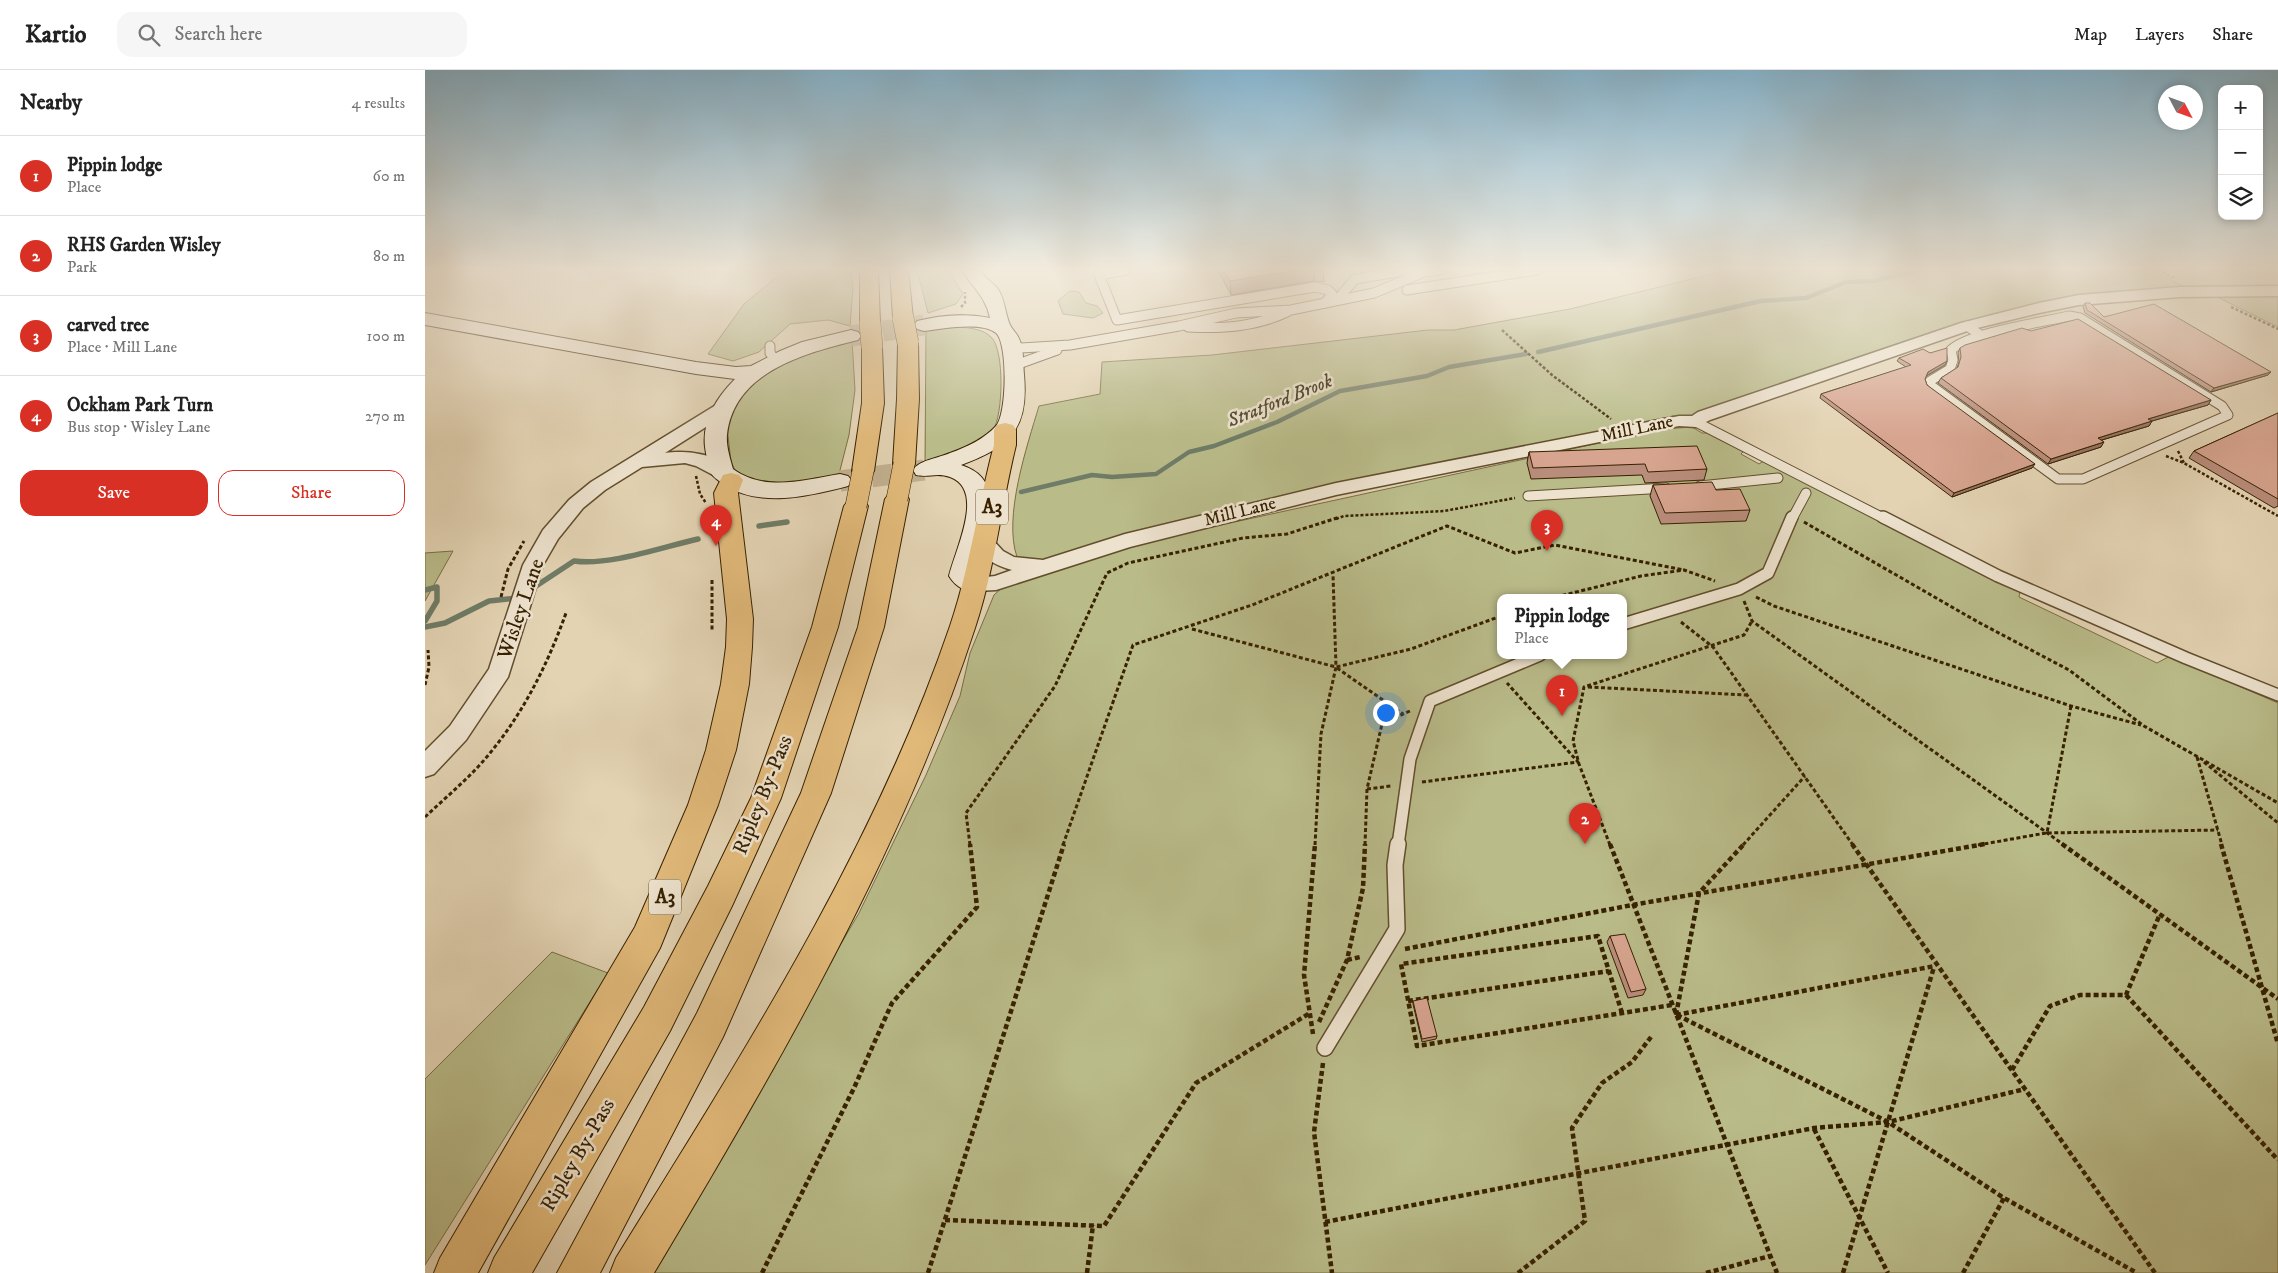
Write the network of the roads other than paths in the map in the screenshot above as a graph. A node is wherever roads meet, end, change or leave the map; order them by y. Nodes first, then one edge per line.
1 (464, 326) edge
2 (870, 326) edge
3 (905, 326) edge
4 (988, 326) edge
5 (1003, 326) edge
6 (1179, 326) edge
7 (1181, 326) edge
8 (1243, 326) edge
9 (1967, 326) joint
10 (2025, 326) edge
11 (2093, 326) edge
12 (851, 336) tunnel mouth
13 (1006, 336) junction
14 (1982, 336) junction
15 (1070, 345) junction
16 (1013, 366) junction
17 (696, 368) junction
18 (756, 372) junction
19 (726, 402) junction
20 (1696, 422) junction
21 (1005, 430) junction
22 (631, 466) junction
23 (922, 467) junction
24 (727, 476) junction
25 (1778, 478) dead end
26 (848, 494) junction
27 (1806, 494) dead end
28 (1528, 496) road end
29 (985, 544) junction
30 (1050, 565) junction
31 (976, 584) junction
32 (1627, 623) edge
33 (1530, 659) edge
34 (2278, 695) edge
35 (425, 767) edge
36 (1325, 1048) road end
37 (455, 1273) edge
38 (509, 1273) edge
39 (577, 1273) edge
40 (631, 1273) edge

1 - 17 main road
2 - 26 highway, Ripley By-Pass / A3, bridge
3 - 23 highway, bridge
4 - 13 main road
5 - 13 main road
6 - 15 lane
7 - 8 lane
9 - 14 lane
9 - 20 street, Mill Lane
10 - 14 lane
11 - 14 lane
12 - 18 main road
13 - 15 lane
13 - 16 main road
15 - 16 lane
16 - 21 main road
17 - 18 main road
17 - 19 main road
18 - 19 main road
19 - 22 street, Wisley Lane
19 - 24 main road
20 - 30 street, Mill Lane
20 - 34 lane
21 - 23 main road
21 - 29 highway, A3
22 - 24 street, Wisley Lane
22 - 35 street, Wisley Lane
23 - 31 main road
23 - 39 highway, bridge
24 - 26 main road
24 - 37 highway, A3
25 - 28 lane
26 - 38 highway, Ripley By-Pass / A3
27 - 32 lane
29 - 30 street, Mill Lane
29 - 31 highway, A3
30 - 31 street, Mill Lane
31 - 40 highway, A3
33 - 36 lane

